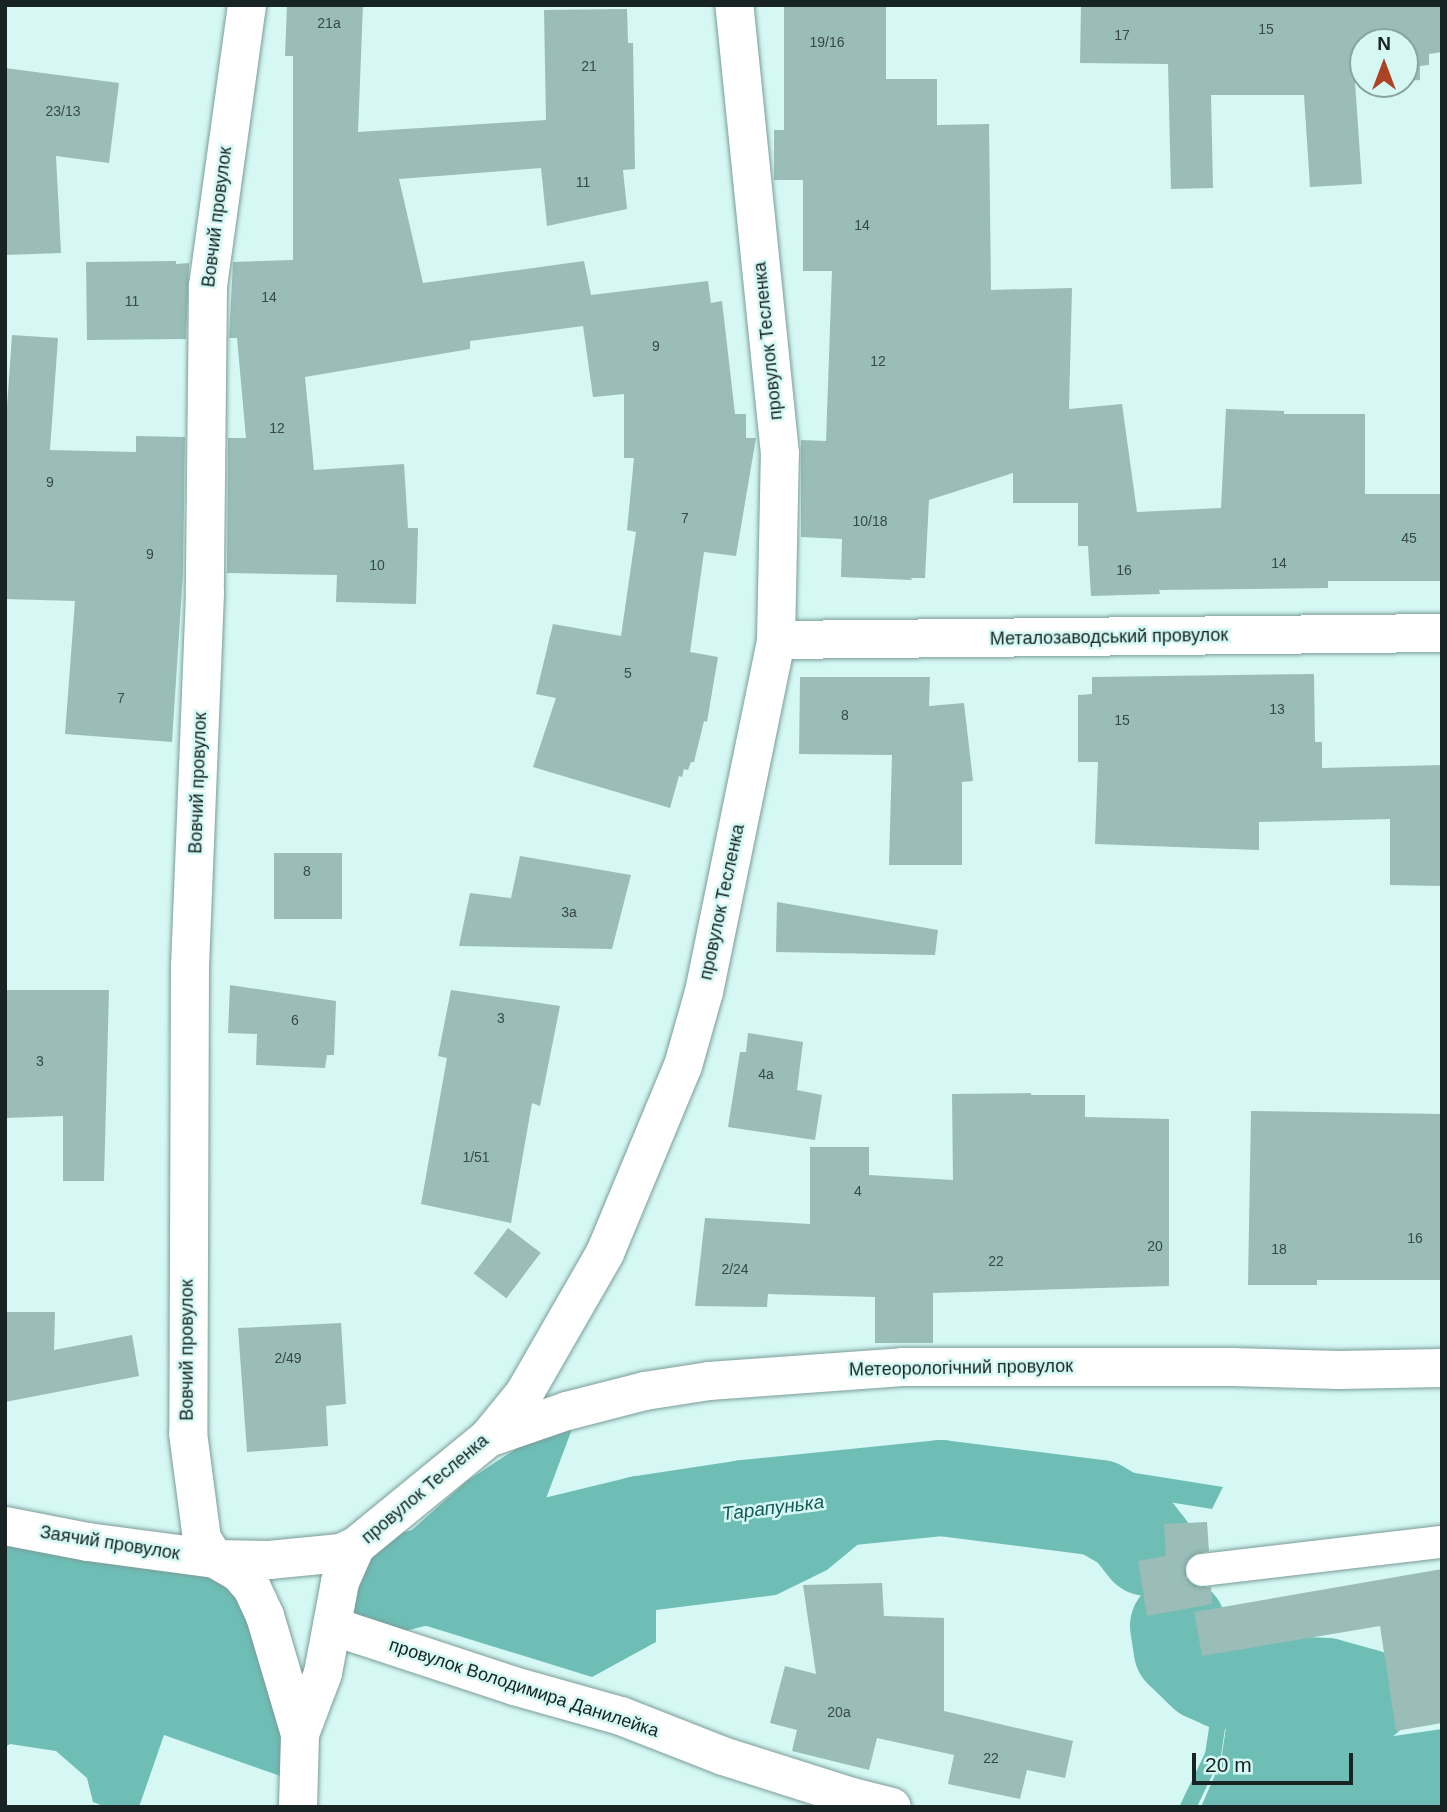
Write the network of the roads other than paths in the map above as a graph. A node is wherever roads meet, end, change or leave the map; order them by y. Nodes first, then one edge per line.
1 (247, 5) edge
2 (734, 5) edge
3 (1442, 633) edge
4 (776, 640) junction
5 (1442, 1368) edge
6 (488, 1438) junction
7 (5, 1526) edge
8 (1442, 1542) edge
9 (356, 1546) junction
10 (215, 1559) junction
11 (1202, 1570) dead end
12 (332, 1626) junction
13 (300, 1734) junction
14 (298, 1807) edge
15 (892, 1807) edge

1 - 10 street, Вовчий провулок
2 - 4 street, провулок Тесленка
3 - 4 street, Металозаводський провулок
4 - 6 street, провулок Тесленка
5 - 6 street, Метеорологічний провулок
6 - 9 street, провулок Тесленка
7 - 10 street, Заячий провулок
8 - 11 lane
9 - 10 street, провулок Тесленка
9 - 12 street
10 - 13 street
12 - 13 street
12 - 15 street, провулок Володимира Данилейка
13 - 14 street

